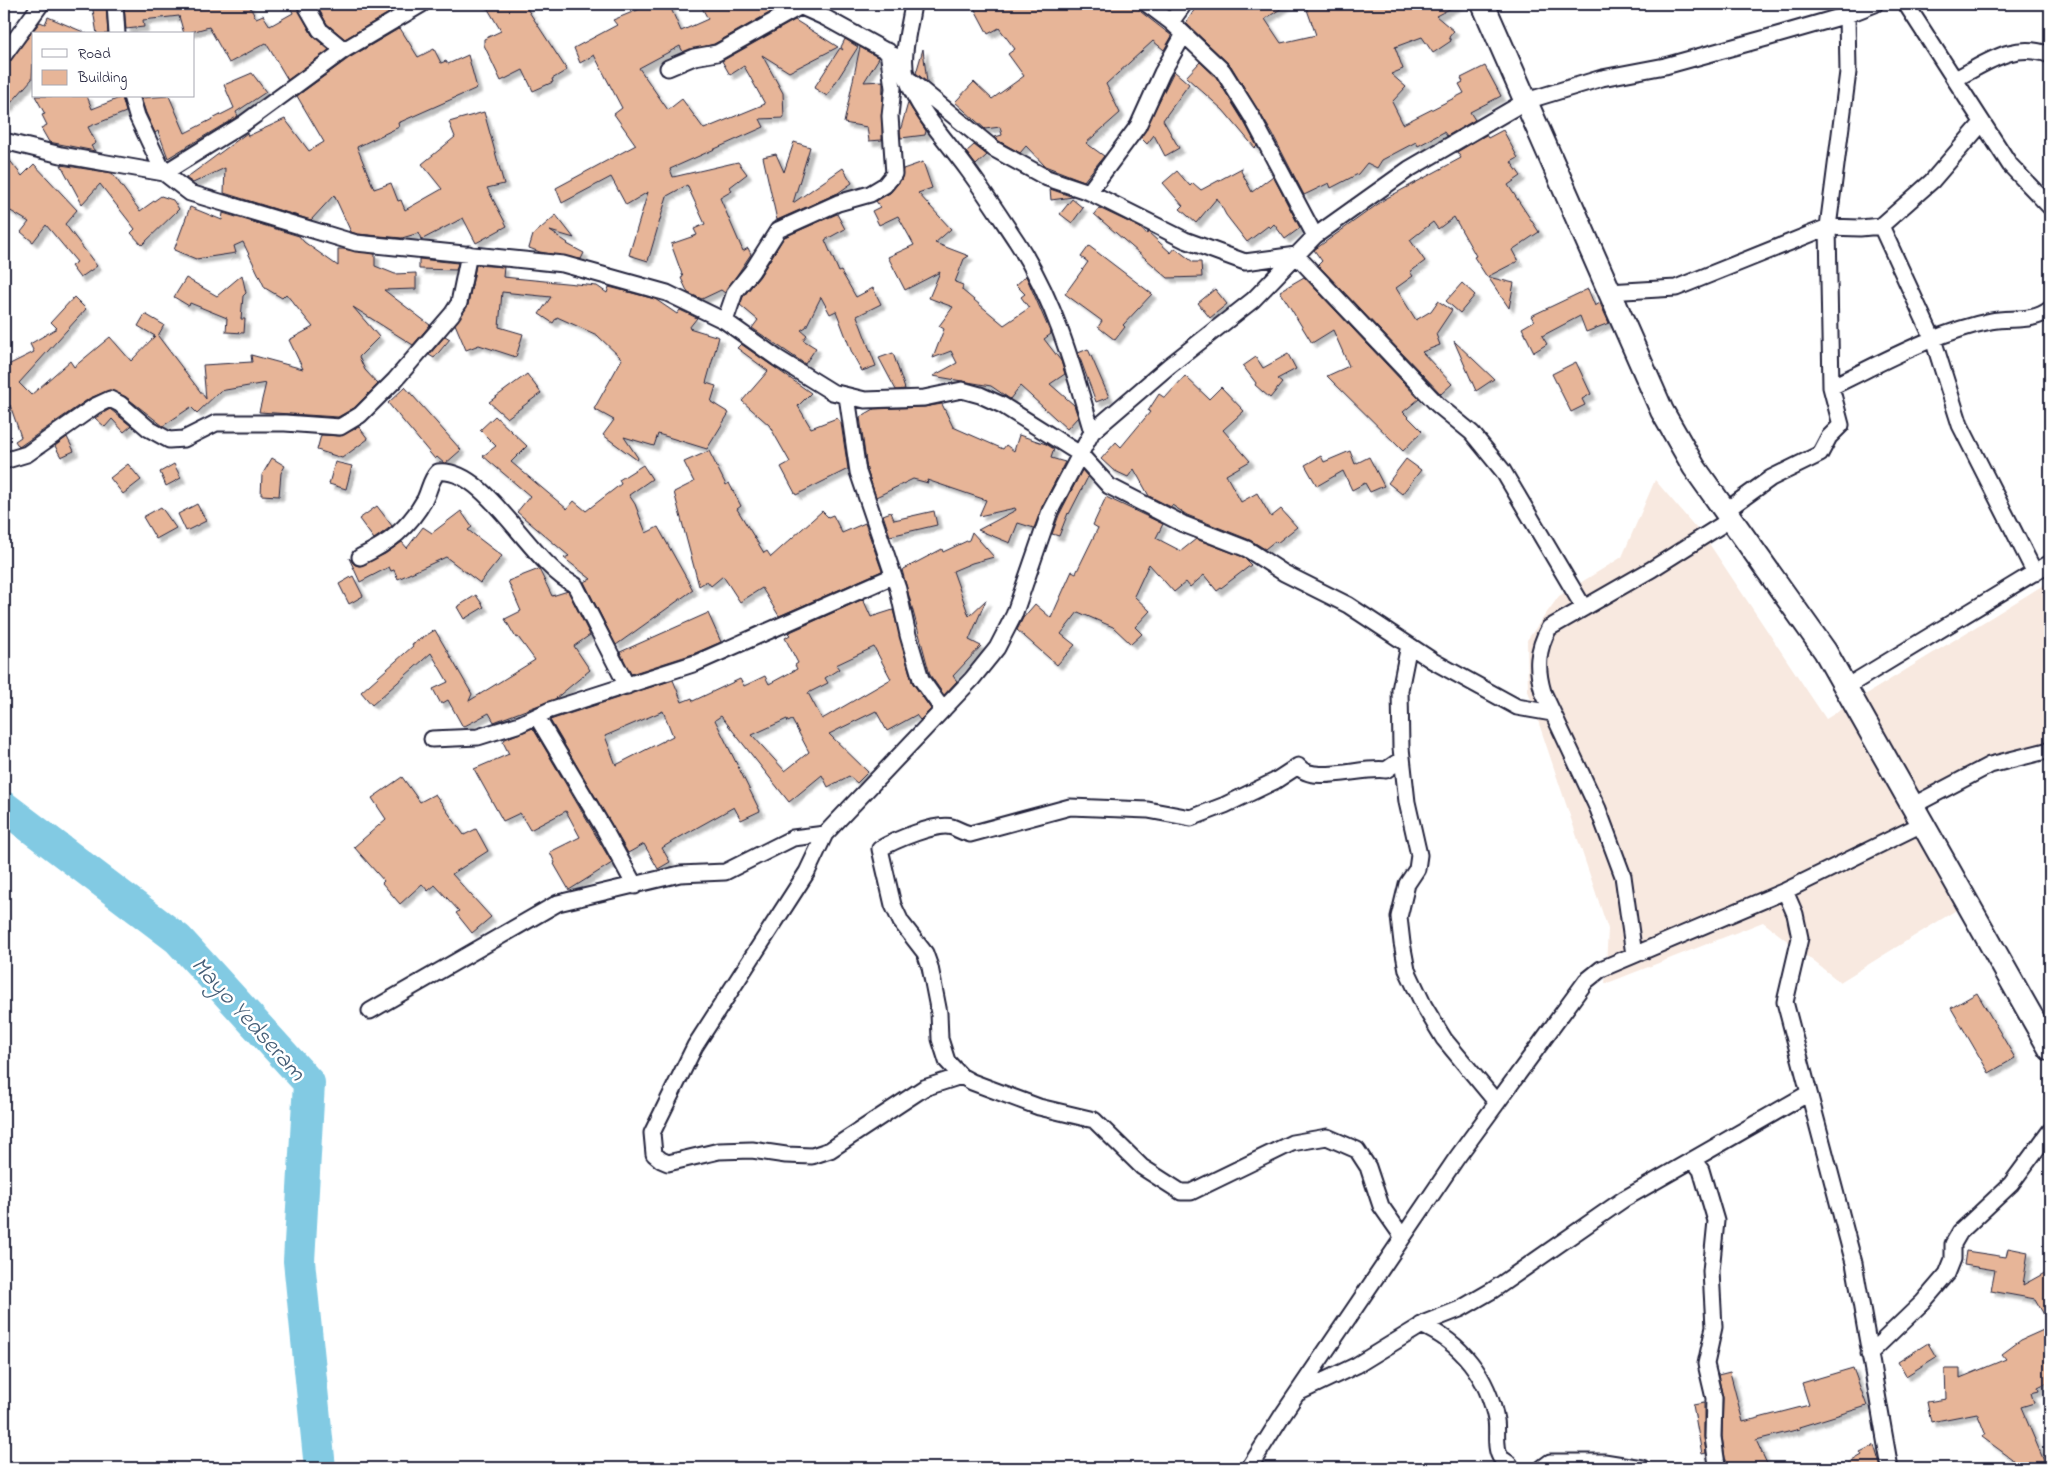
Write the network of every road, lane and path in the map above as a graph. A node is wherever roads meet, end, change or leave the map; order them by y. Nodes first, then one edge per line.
1 (41, 4) edge
2 (115, 4) edge
3 (305, 4) edge
4 (422, 4) edge
5 (913, 4) edge
6 (1147, 4) edge
7 (1184, 4) edge
8 (1483, 4) edge
9 (1875, 4) edge
10 (1906, 4) edge
11 (798, 5) edge
12 (821, 10) edge
13 (1847, 16) junction
14 (1171, 22) junction
15 (117, 32) edge
16 (1183, 36) junction
17 (344, 50) junction
18 (888, 51) junction
19 (4, 55) edge
20 (2050, 55) edge
21 (668, 68) dead end
22 (906, 70) junction
23 (1955, 78) junction
24 (131, 98) edge
25 (1526, 101) junction
26 (1982, 123) junction
27 (4, 141) edge
28 (164, 173) junction
29 (1089, 192) junction
30 (2050, 207) edge
31 (1881, 226) junction
32 (1828, 227) junction
33 (1315, 236) junction
34 (469, 254) junction
35 (1296, 255) junction
36 (1608, 292) junction
37 (2050, 309) edge
38 (725, 321) junction
39 (1933, 339) junction
40 (1831, 387) junction
41 (847, 396) junction
42 (1092, 432) junction
43 (1080, 454) junction
44 (4, 462) edge
45 (1728, 515) junction
46 (360, 557) dead end
47 (2050, 563) edge
48 (2035, 573) junction
49 (893, 576) junction
50 (1584, 608) junction
51 (1408, 645) junction
52 (626, 686) junction
53 (1846, 687) junction
54 (943, 710) junction
55 (1552, 712) junction
56 (537, 717) junction
57 (432, 739) dead end
58 (2050, 750) edge
59 (1402, 759) junction
60 (1917, 815) junction
61 (825, 834) junction
62 (635, 886) junction
63 (1785, 891) junction
64 (1634, 955) junction
65 (370, 1010) dead end
66 (2050, 1049) edge
67 (961, 1076) junction
68 (1809, 1093) junction
69 (1497, 1103) junction
70 (2050, 1131) edge
71 (1694, 1160) junction
72 (1402, 1236) junction
73 (1421, 1325) junction
74 (1869, 1354) junction
75 (1299, 1393) junction
76 (1249, 1468) edge
77 (1507, 1468) edge
78 (1542, 1468) edge
79 (1642, 1468) edge
80 (1715, 1468) edge
81 (1890, 1468) edge

1 - 19 street
2 - 15 street
3 - 17 street
4 - 17 street
5 - 22 street
6 - 14 street
7 - 14 street
8 - 25 street
9 - 13 street
10 - 23 street
11 - 12 street
11 - 21 street
12 - 18 street
13 - 25 street
13 - 32 street
14 - 16 street
16 - 29 street
16 - 33 street
17 - 28 street
18 - 22 street
18 - 38 street
20 - 23 street
22 - 29 street
22 - 42 street
23 - 26 street
24 - 28 street
25 - 33 street
25 - 36 street
26 - 30 street
26 - 31 street
27 - 28 street
28 - 34 street
29 - 35 street
31 - 32 street
31 - 39 street
32 - 36 street
32 - 40 street
33 - 35 street
34 - 38 street
34 - 44 street
35 - 42 street
35 - 50 street
36 - 45 street
37 - 39 street
38 - 41 street
39 - 40 street
39 - 48 street
40 - 45 street
41 - 43 street
41 - 49 street
42 - 43 street
43 - 51 street
43 - 54 street
45 - 50 street
45 - 53 street
46 - 52 street
47 - 48 street
48 - 53 street
49 - 52 street
49 - 54 street
50 - 55 street
51 - 55 street
51 - 59 street
52 - 56 street
53 - 60 street
54 - 61 street
55 - 64 street
56 - 57 street
56 - 62 street
58 - 60 street
59 - 67 street
59 - 69 street
60 - 63 street
60 - 66 street
61 - 62 street
61 - 67 street
62 - 65 street
63 - 64 street
63 - 68 street
64 - 69 street
67 - 72 street
68 - 71 street
68 - 74 street
69 - 72 street
70 - 74 street
71 - 73 street
71 - 80 street
72 - 75 street
73 - 75 street
73 - 77 street
74 - 81 street
75 - 76 street
78 - 79 street

